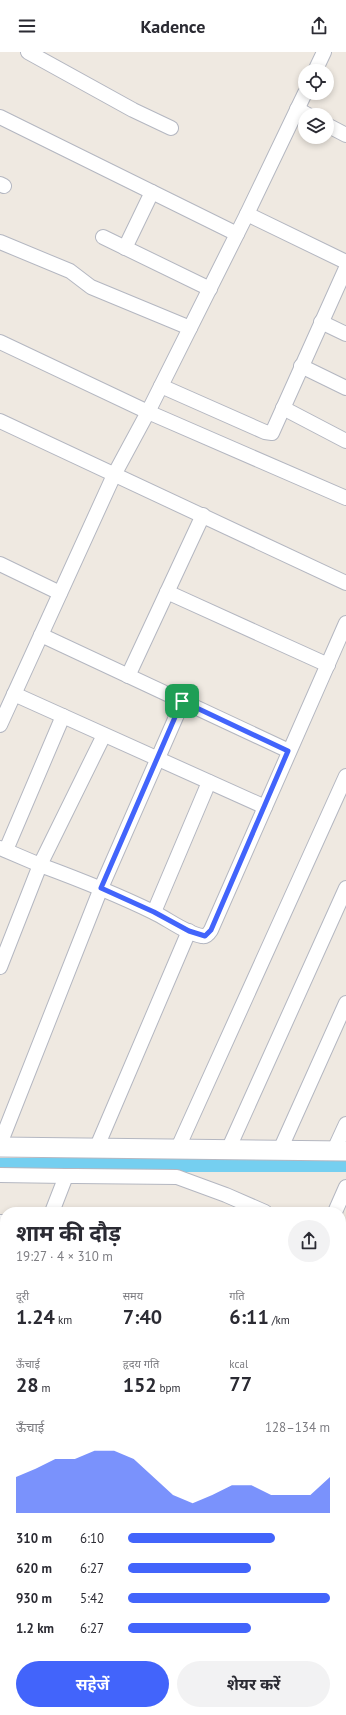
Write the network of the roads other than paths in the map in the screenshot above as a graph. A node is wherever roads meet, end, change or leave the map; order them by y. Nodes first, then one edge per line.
1 (28, 52) edge
2 (324, 52) edge
3 (318, 64) edge
4 (1, 119) edge
5 (298, 121) edge
6 (171, 128) dead end
7 (334, 129) edge
8 (346, 135) edge
9 (152, 192) junction
10 (247, 214) junction
11 (237, 234) junction
12 (103, 237) dead end
13 (0, 242) edge
14 (125, 248) junction
15 (346, 262) edge
16 (346, 268) edge
17 (210, 289) junction
18 (321, 322) junction
19 (190, 328) junction
20 (346, 334) edge
21 (0, 342) edge
22 (301, 366) junction
23 (161, 386) junction
24 (346, 388) edge
25 (283, 408) junction
26 (148, 412) junction
27 (0, 421) edge
28 (346, 441) edge
29 (114, 475) junction
30 (346, 498) edge
31 (203, 515) junction
32 (0, 564) edge
33 (346, 583) edge
34 (167, 592) junction
35 (60, 593) junction
36 (346, 623) edge
37 (41, 635) junction
38 (328, 665) junction
39 (128, 676) junction
40 (14, 694) junction
41 (182, 701) junction
42 (63, 716) junction
43 (0, 725) edge
44 (104, 735) junction
45 (288, 751) junction
46 (158, 759) junction
47 (346, 776) edge
48 (209, 782) junction
49 (265, 808) junction
50 (3, 849) edge
51 (40, 864) junction
52 (101, 888) junction
53 (346, 888) edge
54 (154, 912) junction
55 (189, 931) junction
56 (6, 936) edge
57 (0, 967) edge
58 (346, 1003) edge
59 (346, 1124) edge
60 (0, 1144) edge
61 (0, 1147) edge
62 (96, 1150) junction
63 (177, 1150) junction
64 (228, 1150) junction
65 (280, 1150) junction
66 (340, 1150) edge
67 (0, 1175) edge
68 (66, 1176) junction
69 (346, 1187) edge
70 (340, 1205) edge
71 (54, 1207) edge
72 (254, 1207) edge

1 - 6 street
2 - 3 street
4 - 9 street
5 - 10 street
7 - 8 street
9 - 11 street
9 - 14 street
10 - 11 street
10 - 15 street
11 - 17 street
12 - 14 street
13 - 19 street
14 - 17 street
16 - 18 street
17 - 19 street
18 - 20 street
18 - 22 street
19 - 23 street
21 - 26 street
22 - 24 street
22 - 25 street
23 - 25 street
23 - 26 street
25 - 28 street
26 - 29 street
26 - 30 street
27 - 29 street
29 - 31 street
29 - 35 street
31 - 33 street
31 - 34 street
32 - 35 street
34 - 38 street
34 - 39 street
35 - 37 street
36 - 38 street
37 - 39 street
37 - 40 street
38 - 45 street
39 - 41 street
40 - 42 street
40 - 43 street
41 - 45 street
41 - 46 street
42 - 44 street
42 - 50 street
44 - 46 street
44 - 51 street
45 - 49 street
46 - 48 street
46 - 52 street
47 - 63 street
48 - 49 street
48 - 54 street
49 - 55 street
50 - 51 street
51 - 52 street
51 - 56 street
52 - 54 street
52 - 60 street
53 - 64 street
54 - 55 street
55 - 62 street
56 - 57 street
58 - 65 street
59 - 66 street
61 - 62 street
62 - 63 street
63 - 64 street
64 - 65 street
65 - 66 street
67 - 68 street
68 - 71 street
68 - 72 street
69 - 70 street

